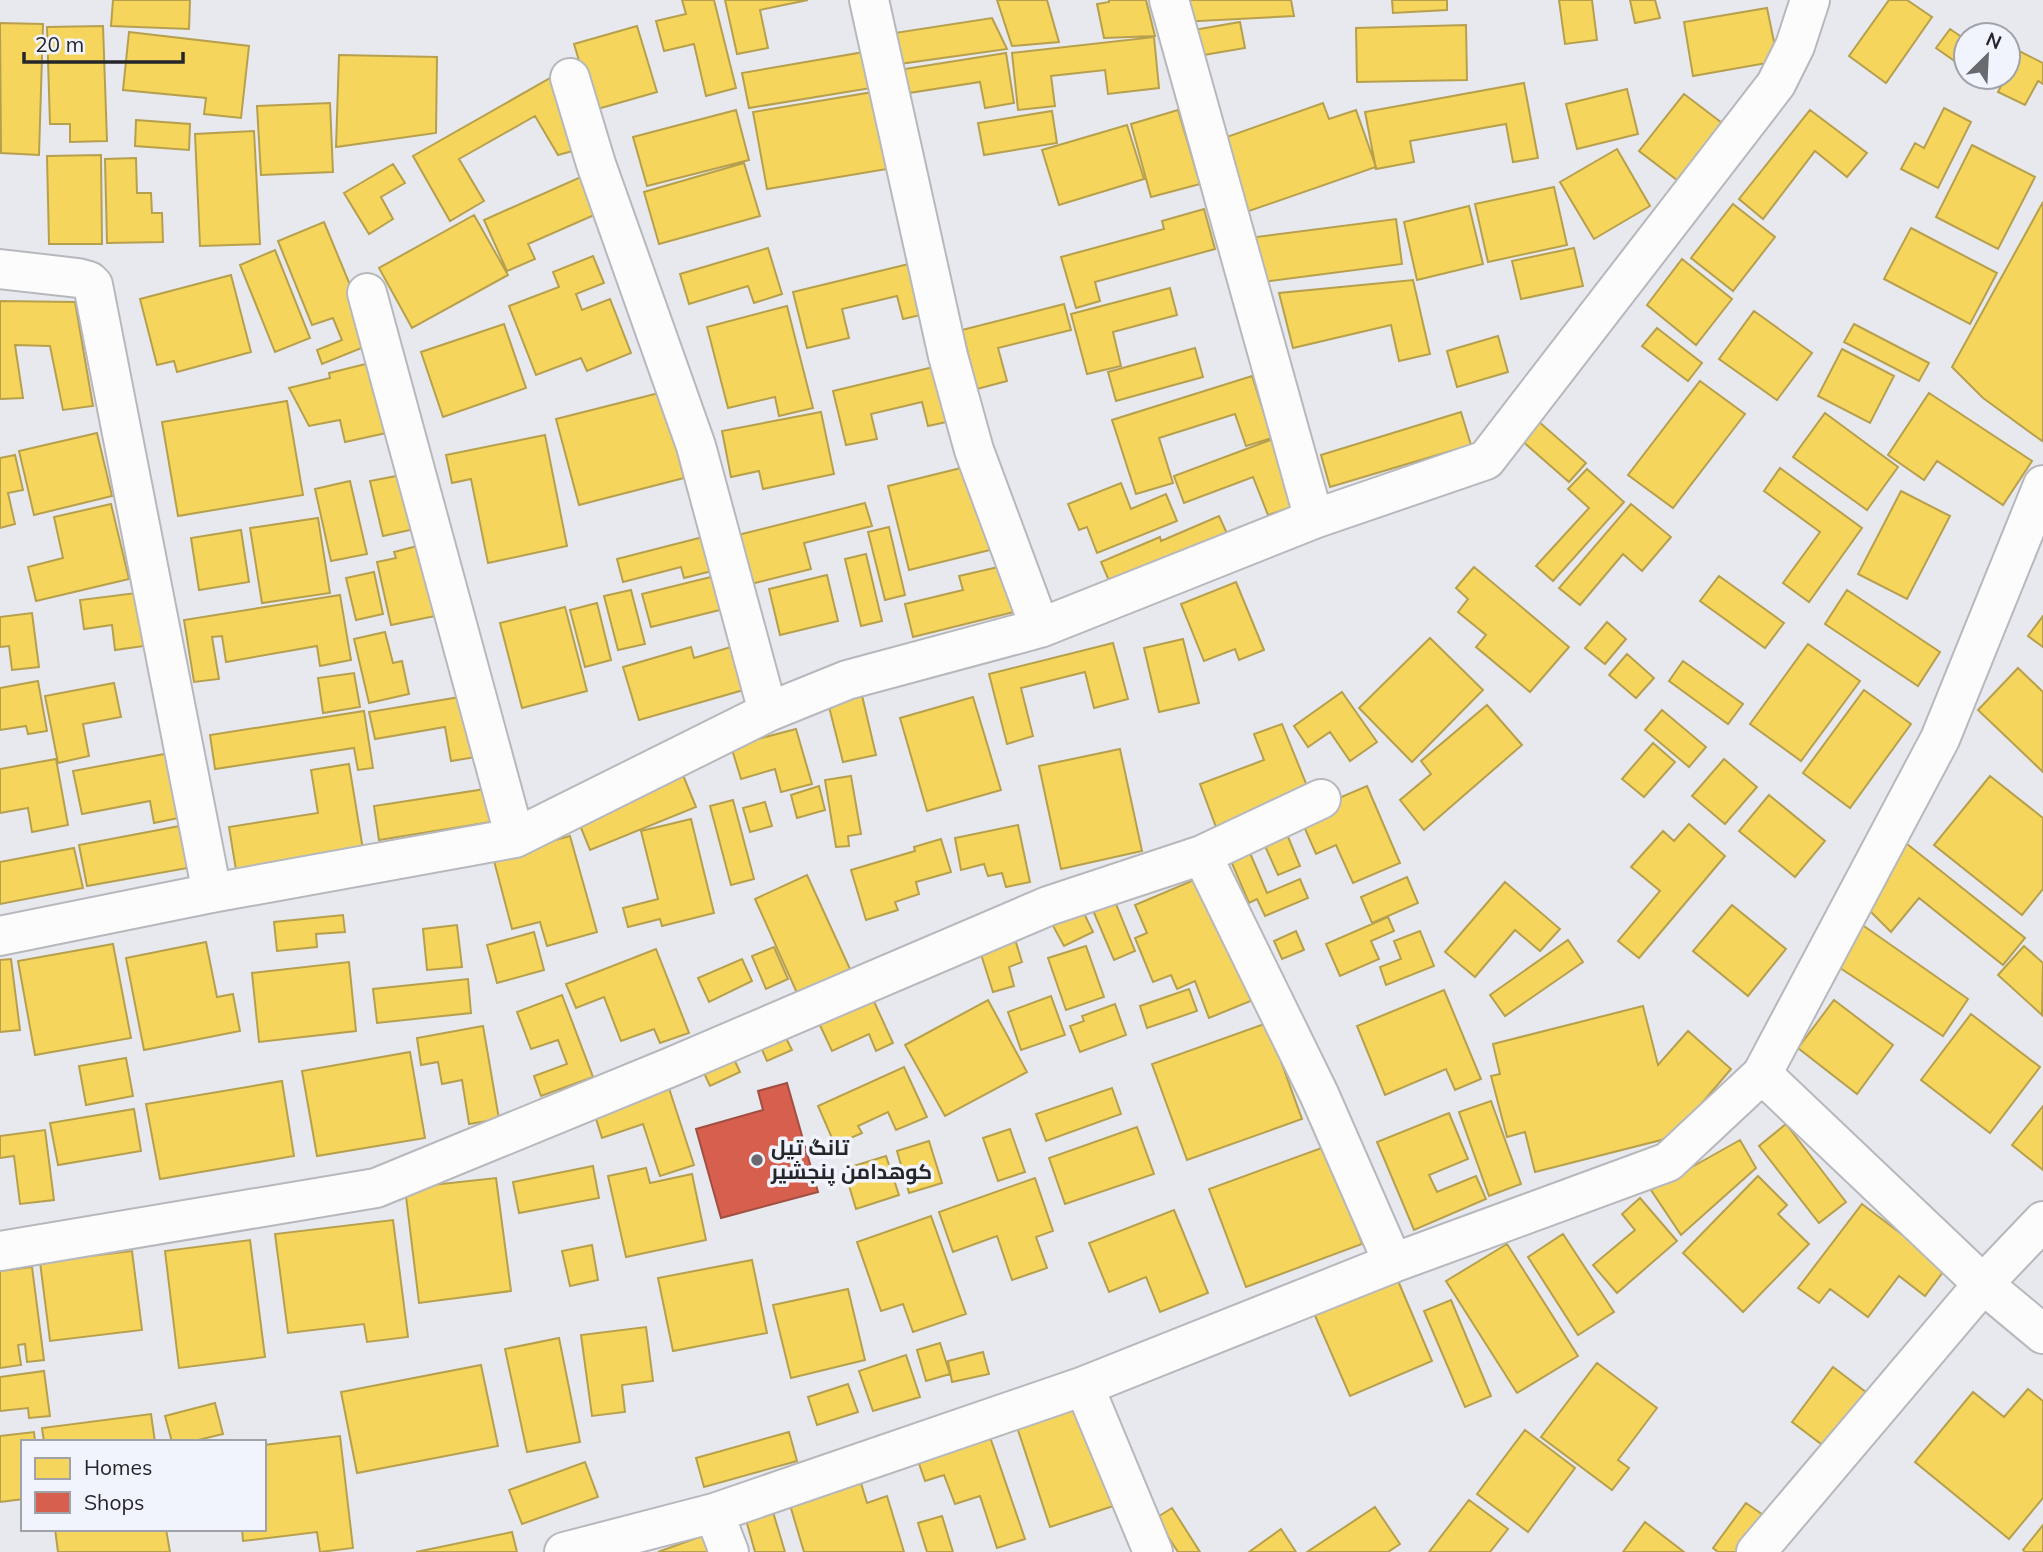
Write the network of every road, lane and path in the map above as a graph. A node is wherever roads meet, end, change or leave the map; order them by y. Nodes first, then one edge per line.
1 (869, 0) edge
2 (1169, 0) edge
3 (1810, 0) edge
4 (570, 78) dead end
5 (0, 269) edge
6 (367, 293) dead end
7 (2043, 485) edge
8 (1314, 519) junction
9 (1040, 628) junction
10 (768, 712) junction
11 (1321, 799) dead end
12 (515, 838) junction
13 (1202, 855) junction
14 (212, 893) junction
15 (0, 936) edge
16 (1762, 1074) junction
17 (2043, 1221) edge
18 (0, 1251) edge
19 (1393, 1263) junction
20 (1983, 1284) junction
21 (2043, 1334) edge
22 (1084, 1386) junction
23 (714, 1513) junction
24 (564, 1552) edge
25 (729, 1552) edge
26 (1153, 1552) edge
27 (1756, 1552) edge

1 - 9 street
2 - 8 street
3 - 8 street
4 - 10 street
5 - 14 street
6 - 12 street
7 - 16 street
8 - 9 street
9 - 10 street
10 - 12 street
11 - 13 street
12 - 14 street
13 - 18 street
13 - 19 street
14 - 15 street
16 - 19 street
16 - 20 street
17 - 20 street
19 - 22 street
20 - 21 street
20 - 27 street
22 - 23 street
22 - 26 street
23 - 24 street
23 - 25 street

